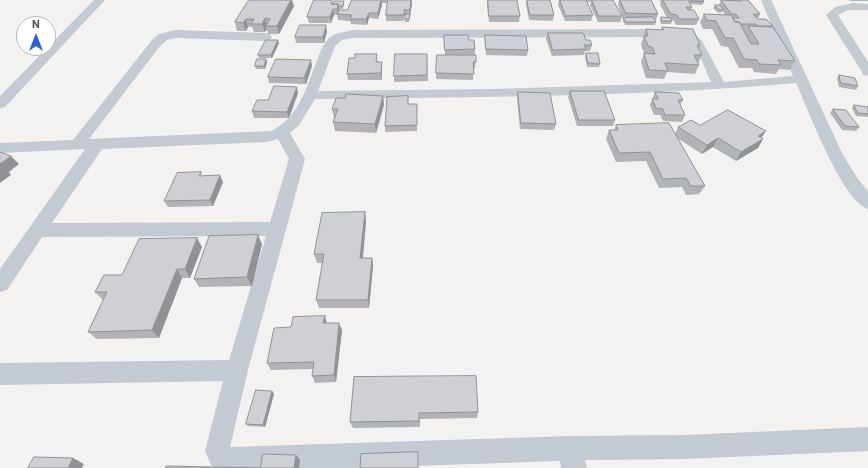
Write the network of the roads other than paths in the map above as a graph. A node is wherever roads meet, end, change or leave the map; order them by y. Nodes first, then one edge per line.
1 (100, 0) edge
2 (766, 0) edge
3 (868, 7) edge
4 (266, 37) edge
5 (866, 65) edge
6 (801, 79) junction
7 (720, 86) junction
8 (310, 95) junction
9 (0, 104) edge
10 (283, 133) junction
11 (78, 144) junction
12 (97, 144) junction
13 (0, 148) edge
14 (860, 184) edge
15 (868, 203) edge
16 (277, 229) junction
17 (38, 230) junction
18 (0, 284) edge
19 (237, 370) junction
20 (0, 374) edge
21 (868, 439) edge
22 (572, 458) edge
23 (309, 463) edge

1 - 9 street
2 - 6 street
3 - 5 street
4 - 11 street
6 - 7 street
6 - 14 street
7 - 8 street
7 - 8 street
8 - 10 street
10 - 12 street
10 - 16 street
11 - 12 street
11 - 13 street
12 - 17 street
14 - 15 street
16 - 17 street
16 - 19 street
17 - 18 street
19 - 20 street
19 - 23 street
21 - 22 street
22 - 23 street

